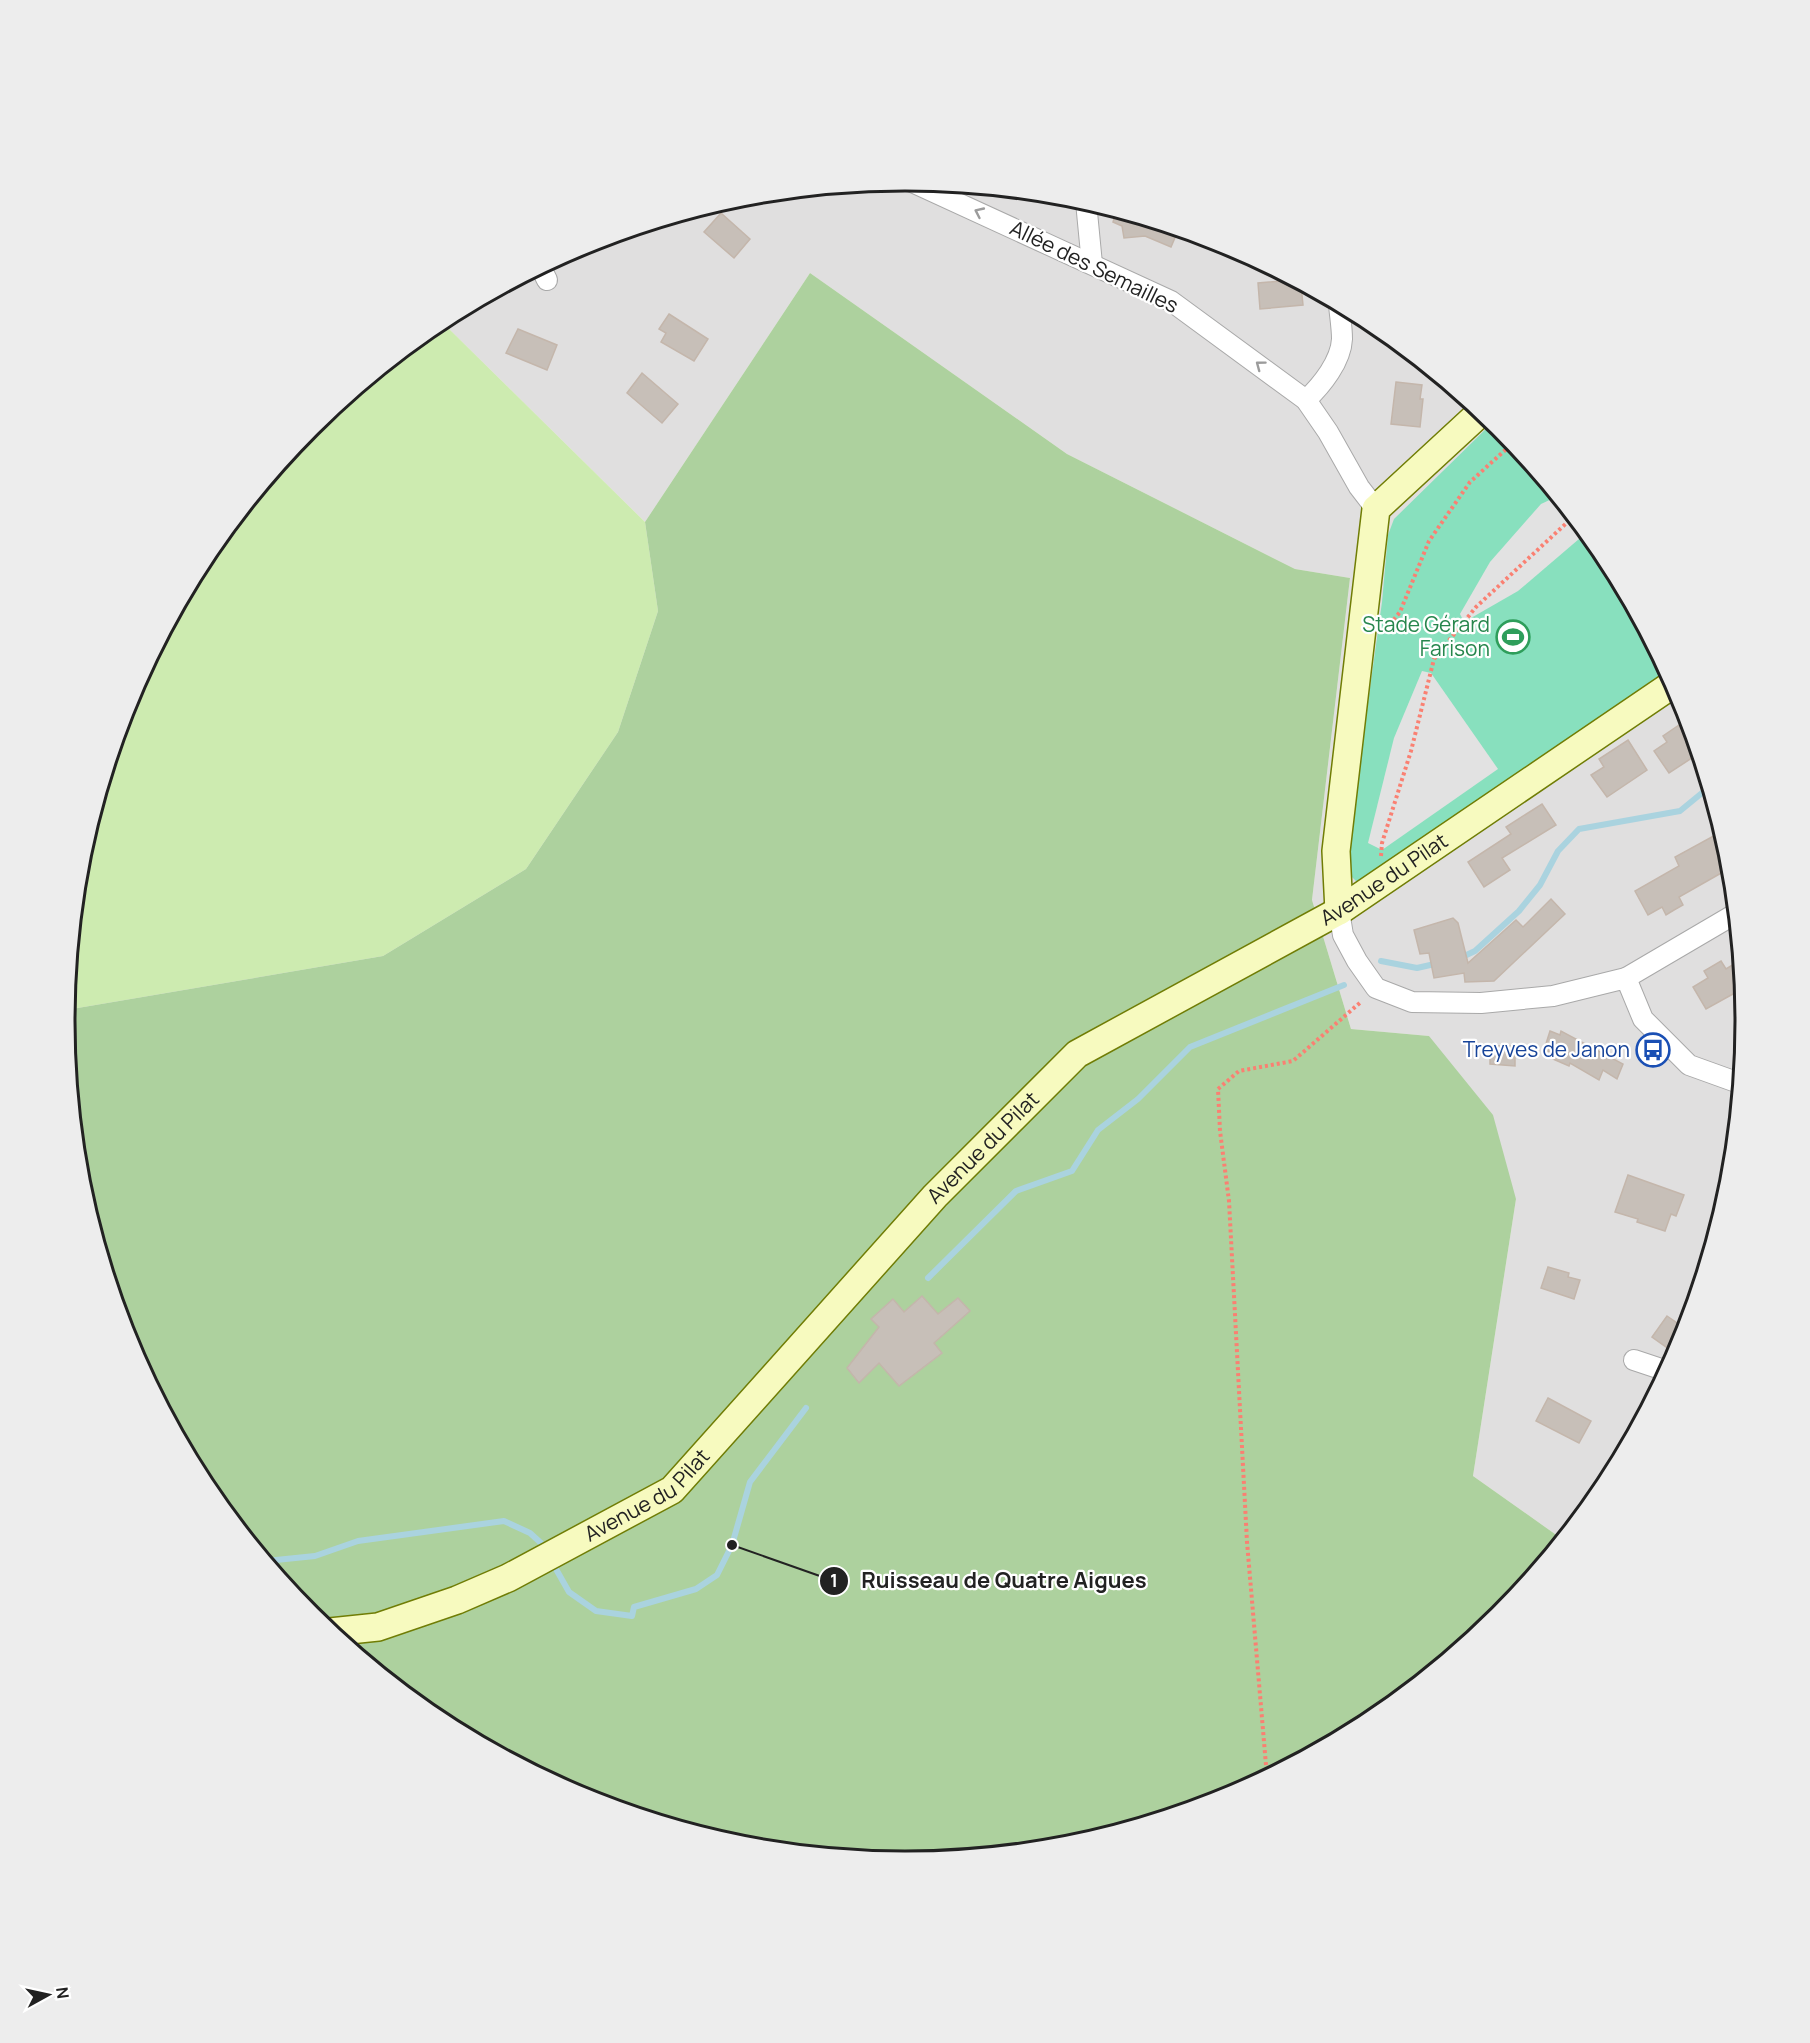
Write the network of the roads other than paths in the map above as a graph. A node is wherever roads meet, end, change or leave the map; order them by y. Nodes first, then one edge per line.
1 (934, 192) edge
2 (1087, 212) edge
3 (1092, 264) junction
4 (1340, 315) edge
5 (1306, 400) junction
6 (1474, 418) edge
7 (1376, 509) junction
8 (1665, 689) edge
9 (1339, 911) junction
10 (1728, 918) edge
11 (1626, 978) junction
12 (1733, 1081) edge
13 (1634, 1360) dead end
14 (1659, 1368) edge
15 (342, 1631) edge

3 -> 1 street, Allée des Semailles
2 - 3 street
5 -> 3 street, Allée des Semailles
4 - 5 street
5 - 7 street, Allée des Semailles
6 - 7 main road
7 - 9 main road
8 - 9 main road, Avenue du Pilat
9 - 11 street
9 - 15 main road, Avenue du Pilat
10 - 11 street
11 - 12 street
13 - 14 street

